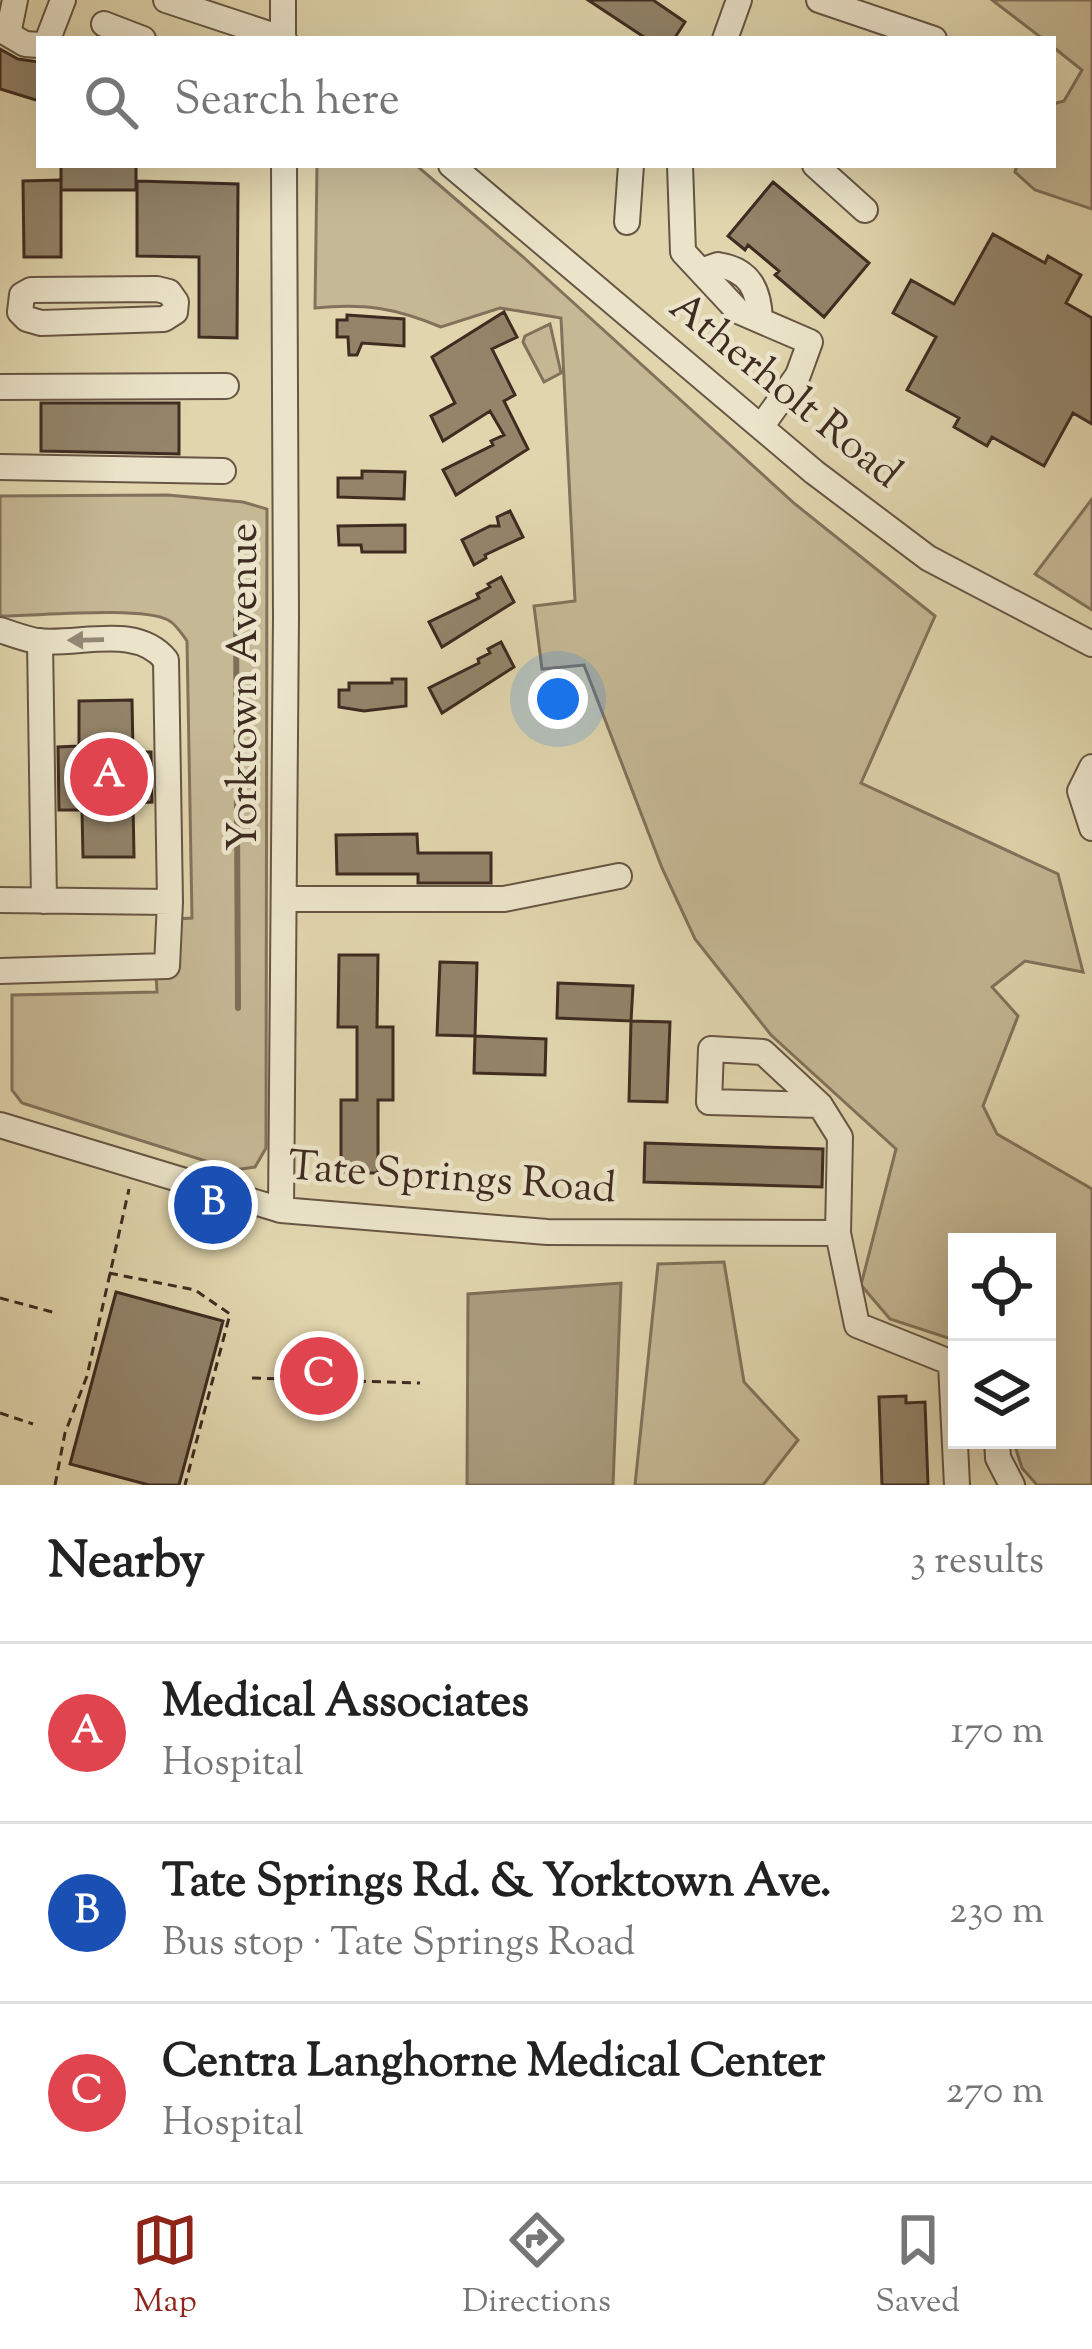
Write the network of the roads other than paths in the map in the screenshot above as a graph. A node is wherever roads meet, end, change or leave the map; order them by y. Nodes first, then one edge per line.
1 (15, 0) edge
2 (63, 0) edge
3 (166, 0) edge
4 (283, 0) edge
5 (739, 0) edge
6 (819, 0) edge
7 (105, 21) edge
8 (48, 36) edge
9 (137, 36) edge
10 (274, 36) edge
11 (283, 36) edge
12 (726, 36) edge
13 (925, 36) edge
14 (36, 45) edge
15 (284, 168) edge
16 (455, 168) edge
17 (631, 168) edge
18 (680, 168) edge
19 (818, 168) edge
20 (865, 210) dead end
21 (627, 222) dead end
22 (10, 303) edge
23 (226, 386) dead end
24 (0, 387) edge
25 (761, 427) junction
26 (0, 467) edge
27 (223, 471) dead end
28 (0, 630) edge
29 (40, 641) junction
30 (1092, 644) edge
31 (1092, 767) edge
32 (1092, 828) edge
33 (619, 876) dead end
34 (284, 899) junction
35 (0, 900) edge
36 (44, 901) junction
37 (170, 902) junction
38 (0, 971) edge
39 (820, 1106) dead end
40 (0, 1125) edge
41 (281, 1210) junction
42 (838, 1233) junction
43 (948, 1362) edge
44 (956, 1449) edge
45 (998, 1449) edge
46 (957, 1485) edge
47 (1012, 1485) edge

1 - 14 street
2 - 8 street
3 - 10 street
4 - 11 street
5 - 12 street
6 - 13 street
7 - 9 street
15 - 34 street, Yorktown Avenue
16 - 25 street, Atherholt Road
17 - 21 street
18 - 25 street
19 - 20 street
22 - 22 street
23 - 24 street
25 - 30 street, Atherholt Road
26 - 27 street
28 - 29 street
29 - 36 street
37 -> 29 street
31 - 32 street
33 - 34 street
34 - 41 street, Yorktown Avenue
35 - 36 street
36 - 37 street
37 - 38 street
39 - 42 street
40 - 41 street, Tate Springs Road
41 - 42 street, Tate Springs Road
42 - 43 street
44 - 46 street
45 - 47 street

